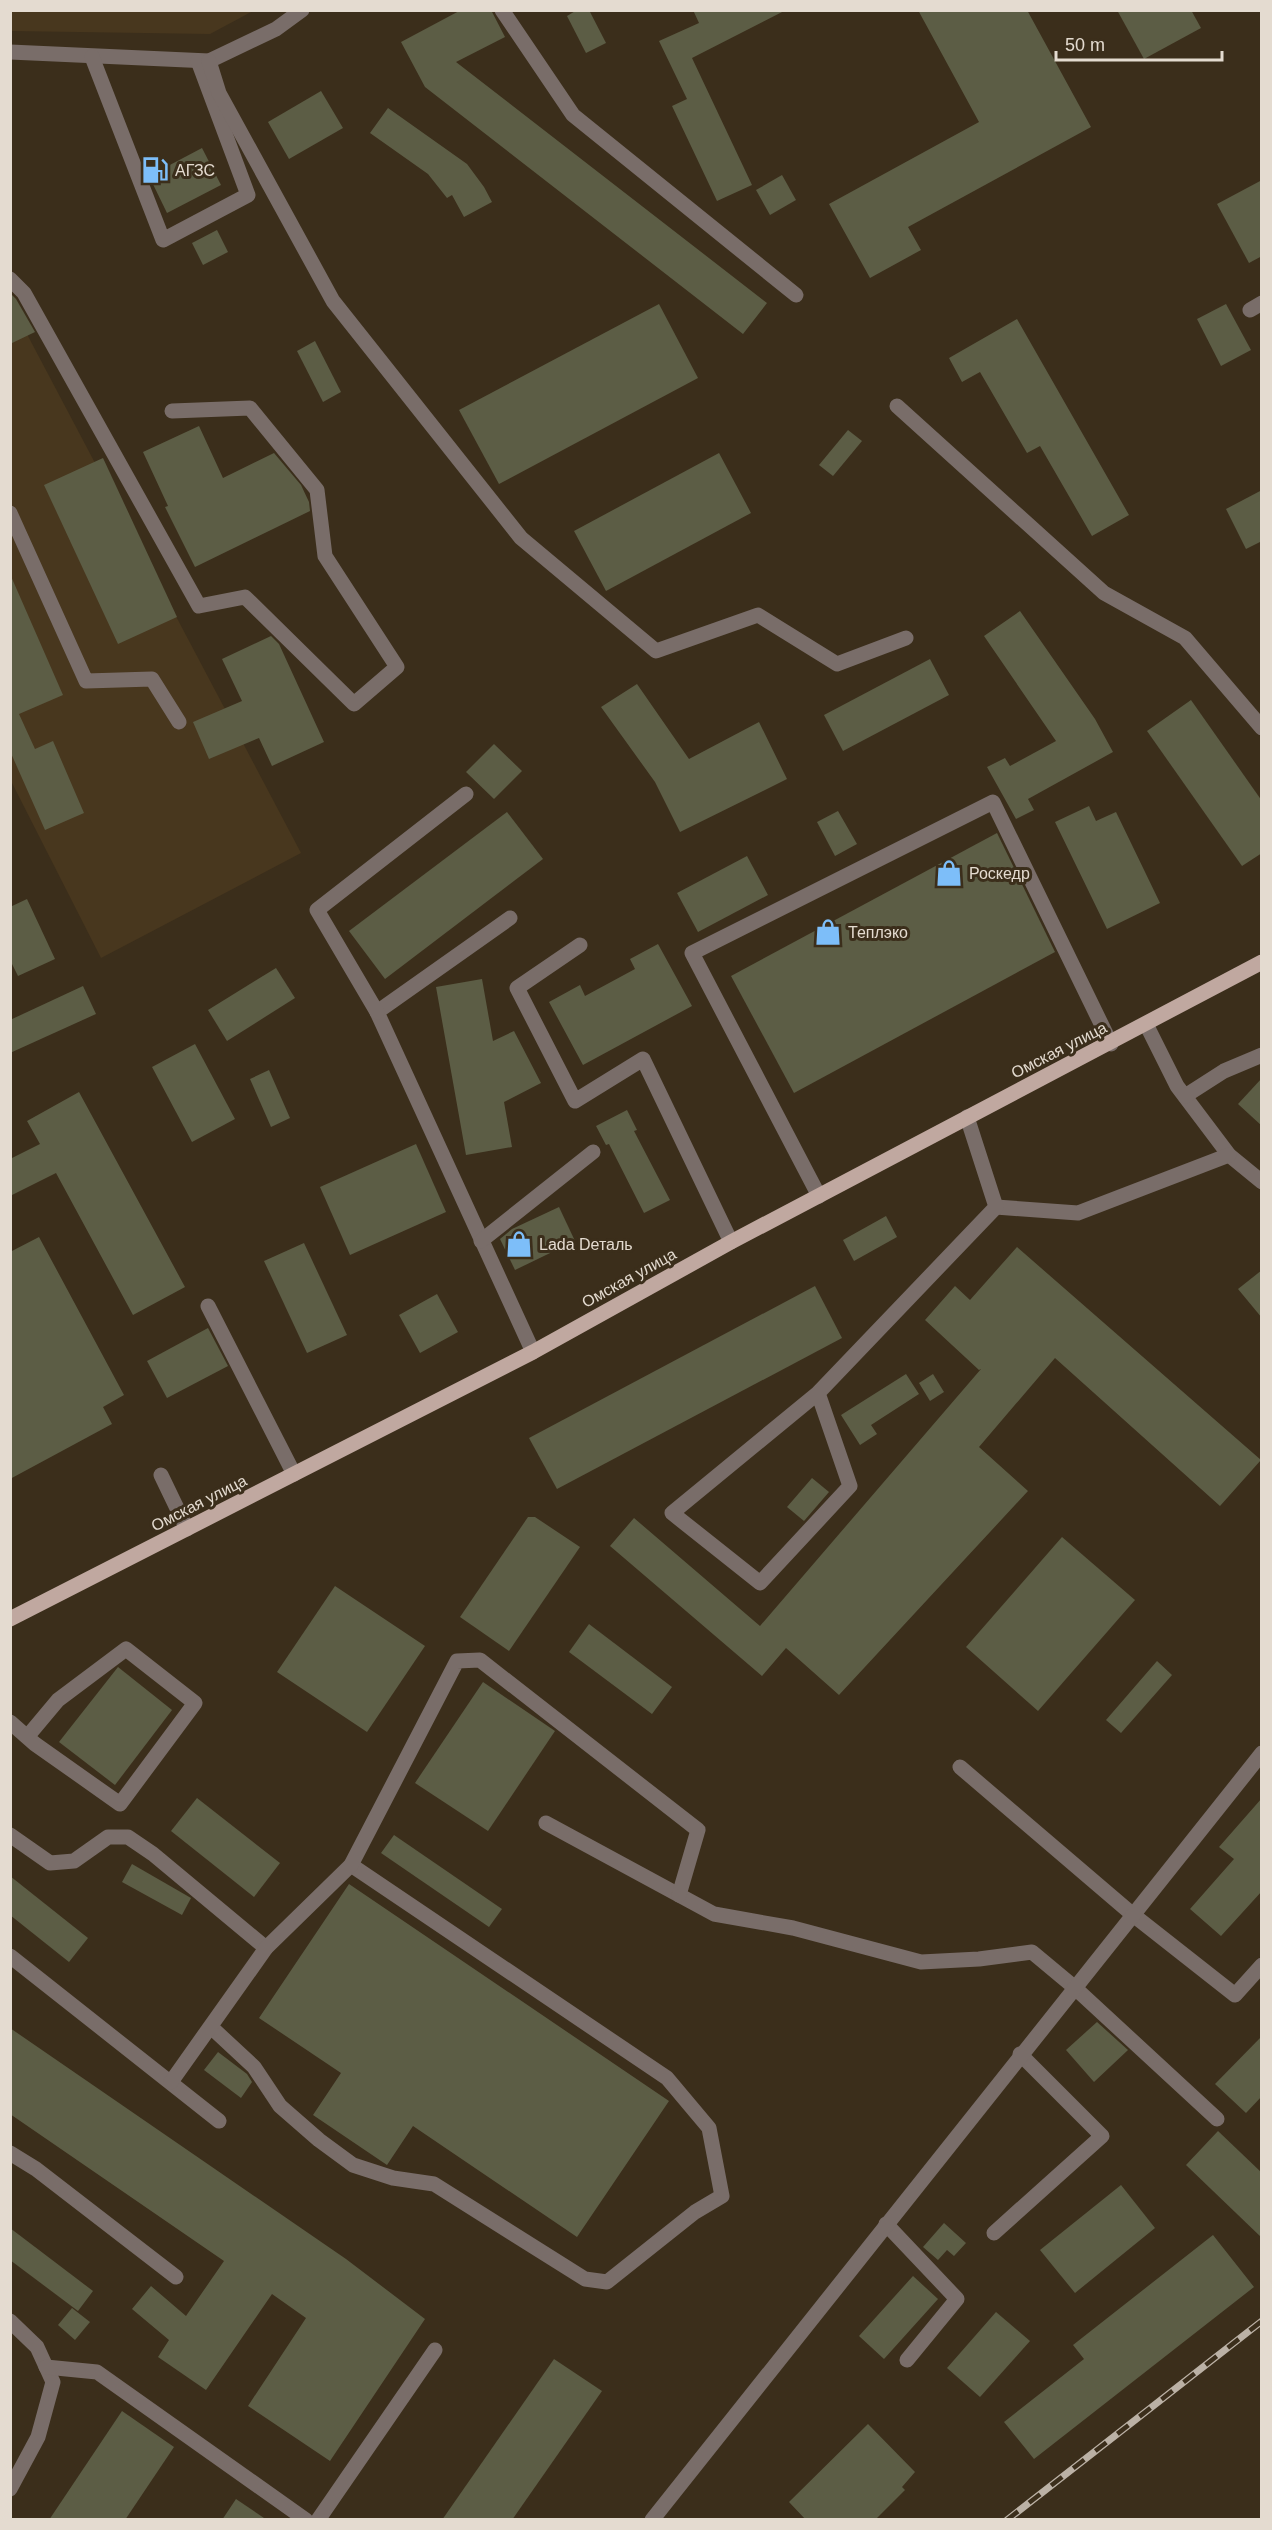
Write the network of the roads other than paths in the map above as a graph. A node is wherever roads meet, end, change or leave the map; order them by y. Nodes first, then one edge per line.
1 (302, 10) edge
2 (502, 10) edge
3 (10, 52) edge
4 (92, 57) junction
5 (203, 61) junction
6 (10, 279) edge
7 (796, 295) dead end
8 (897, 406) dead end
9 (172, 411) dead end
10 (10, 513) edge
11 (906, 638) dead end
12 (179, 722) dead end
13 (1262, 728) edge
14 (466, 794) dead end
15 (510, 918) dead end
16 (580, 945) dead end
17 (1262, 962) edge
18 (377, 1012) junction
19 (1146, 1024) junction
20 (1111, 1044) junction
21 (1262, 1055) edge
22 (1185, 1096) junction
23 (967, 1118) junction
24 (593, 1152) dead end
25 (1229, 1155) junction
26 (1262, 1182) edge
27 (819, 1196) junction
28 (996, 1207) junction
29 (481, 1241) junction
30 (731, 1242) junction
31 (208, 1306) dead end
32 (532, 1352) junction
33 (818, 1393) junction
34 (294, 1474) junction
35 (161, 1475) dead end
36 (187, 1529) junction
37 (10, 1619) edge
38 (10, 1722) edge
39 (27, 1737) junction
40 (1262, 1752) edge
41 (960, 1767) dead end
42 (546, 1823) dead end
43 (10, 1835) edge
44 (351, 1865) junction
45 (679, 1895) junction
46 (1132, 1914) junction
47 (266, 1948) junction
48 (10, 1956) edge
49 (1262, 1965) edge
50 (1074, 1987) junction
51 (211, 2026) junction
52 (1020, 2054) junction
53 (171, 2082) junction
54 (1217, 2119) dead end
55 (219, 2121) dead end
56 (10, 2153) edge
57 (886, 2224) junction
58 (994, 2233) dead end
59 (176, 2277) dead end
60 (10, 2321) edge
61 (435, 2350) dead end
62 (907, 2360) dead end
63 (46, 2367) junction
64 (10, 2489) edge
65 (306, 2520) edge
66 (318, 2520) edge
67 (652, 2520) edge

1 - 5 street
2 - 7 street
3 - 4 street
4 - 5 street
4 - 5 street
5 - 11 street
6 - 9 street
8 - 13 street
10 - 12 street
14 - 18 street
15 - 18 street
16 - 30 street
17 - 19 main road, Омская улица
18 - 29 street
19 - 20 main road, Омская улица
19 - 22 street
20 - 23 main road, Омская улица
20 - 27 street
21 - 22 street
22 - 25 street
23 - 27 main road, Омская улица
23 - 28 street
24 - 29 street
25 - 26 street
25 - 28 street
27 - 30 main road, Омская улица
28 - 33 street
29 - 32 street
30 - 32 main road, Омская улица
31 - 34 street
32 - 34 main road, Омская улица
33 - 33 street
34 - 36 main road, Омская улица
35 - 36 street
36 - 37 main road, Омская улица
38 - 39 street
39 - 39 street
40 - 46 street
41 - 46 street
42 - 45 street
43 - 47 street
44 - 45 street
44 - 47 street
44 - 51 street
45 - 50 street
46 - 49 street
46 - 50 street
47 - 51 street
48 - 53 street
50 - 52 street
50 - 54 street
51 - 53 street
52 - 57 street
52 - 58 street
53 - 55 street
56 - 59 street
57 - 62 street
57 - 67 street
60 - 63 street
61 - 66 street
63 - 64 street
63 - 65 street

